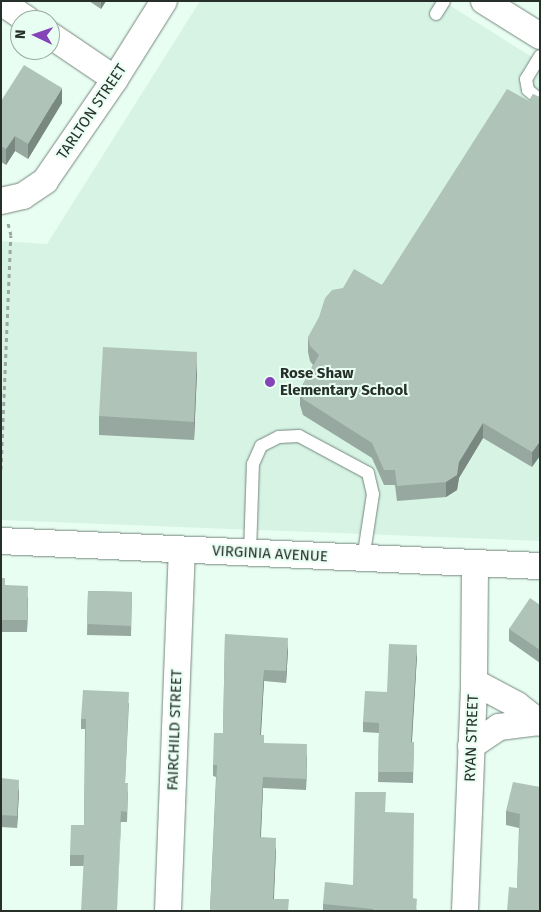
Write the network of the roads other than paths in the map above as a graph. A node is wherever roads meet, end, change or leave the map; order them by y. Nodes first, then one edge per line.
1 (164, 1) edge
2 (444, 1) edge
3 (484, 1) edge
4 (1, 2) edge
5 (13, 10) edge
6 (436, 14) dead end
7 (540, 36) edge
8 (60, 42) edge
9 (540, 56) edge
10 (116, 80) junction
11 (540, 100) edge
12 (1, 201) edge
13 (1, 541) edge
14 (182, 550) junction
15 (250, 553) junction
16 (362, 559) junction
17 (475, 565) junction
18 (540, 566) edge
19 (474, 682) junction
20 (539, 722) edge
21 (471, 746) junction
22 (168, 911) edge
23 (465, 911) edge

1 - 10 street, TARLTON STREET
2 - 6 lane
3 - 7 street
4 - 5 street
8 - 10 street
9 - 11 lane
10 - 12 street, TARLTON STREET
13 - 14 street, VIRGINIA AVENUE
14 - 15 street, VIRGINIA AVENUE
14 - 22 street, FAIRCHILD STREET
15 - 16 street, VIRGINIA AVENUE
15 - 16 lane
16 - 17 street, VIRGINIA AVENUE
17 - 18 street, VIRGINIA AVENUE
17 - 19 street, RYAN STREET
19 - 20 street
19 - 21 street, RYAN STREET
20 - 21 street
21 - 23 street, RYAN STREET

